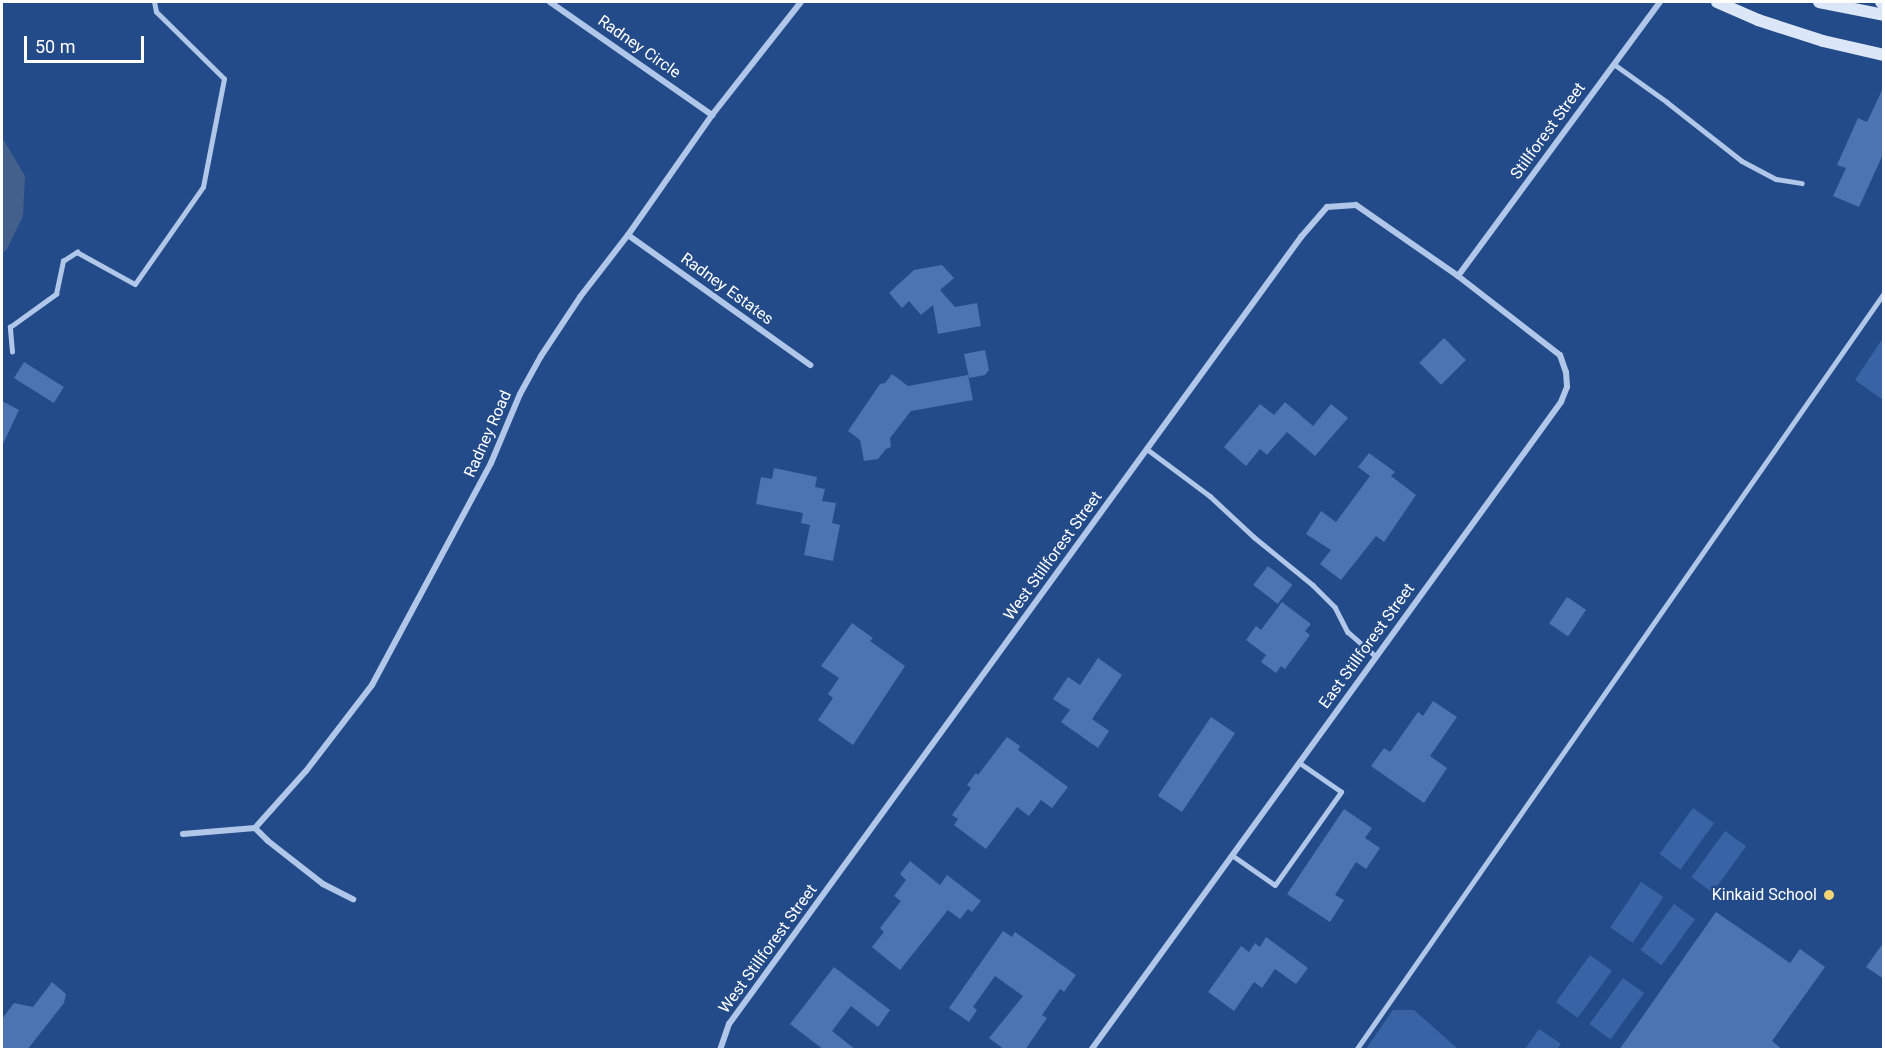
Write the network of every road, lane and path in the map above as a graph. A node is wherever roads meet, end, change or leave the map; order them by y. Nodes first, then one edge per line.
1 (154, 2) edge
2 (550, 2) edge
3 (801, 2) edge
4 (1660, 2) edge
5 (1717, 2) edge
6 (1819, 2) edge
7 (1884, 15) edge
8 (1884, 55) edge
9 (1614, 64) junction
10 (712, 115) junction
11 (1802, 183) dead end
12 (628, 235) junction
13 (1458, 276) junction
14 (1884, 293) edge
15 (12, 352) dead end
16 (810, 365) dead end
17 (1147, 449) junction
18 (1376, 656) junction
19 (1299, 763) junction
20 (255, 828) junction
21 (183, 834) dead end
22 (1232, 855) junction
23 (353, 899) dead end
24 (720, 1050) edge
25 (1091, 1050) edge
26 (1356, 1050) edge

1 - 15 lane
2 - 10 street, Radney Circle
3 - 10 street, Radney Road
4 - 9 street, Stillforest Street
5 - 8 main road
6 - 7 main road
9 - 11 lane
9 - 13 street, Stillforest Street
10 - 12 street, Radney Road
12 - 16 street, Radney Estates
12 - 20 street, Radney Road
13 - 17 street, West Stillforest Street
13 - 18 street, East Stillforest Street
14 - 26 lane
17 - 18 lane
17 - 24 street, West Stillforest Street
18 - 19 street, East Stillforest Street
19 - 22 street, East Stillforest Street
19 - 22 lane
20 - 21 street
20 - 23 street
22 - 25 street, East Stillforest Street

